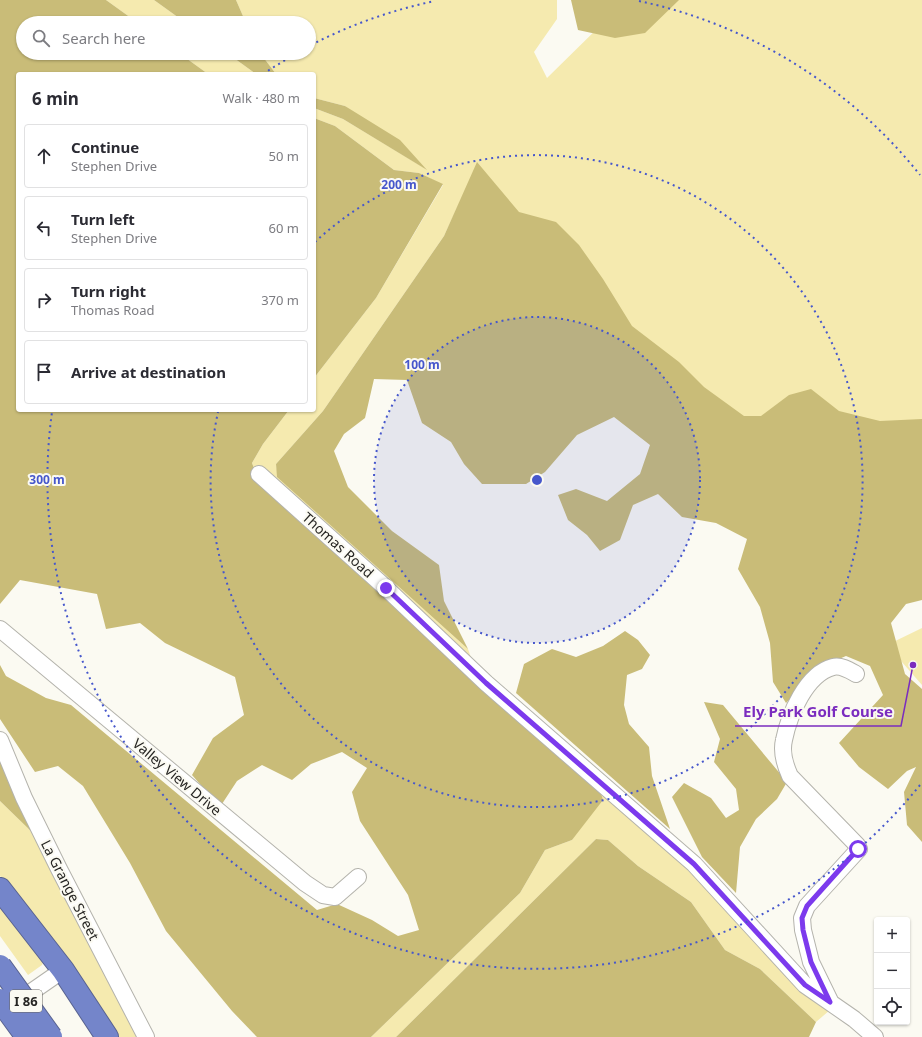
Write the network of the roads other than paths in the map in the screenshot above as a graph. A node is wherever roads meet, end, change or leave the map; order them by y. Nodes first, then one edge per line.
1 (259, 474) dead end
2 (0, 629) edge
3 (856, 674) dead end
4 (0, 740) edge
5 (358, 878) dead end
6 (0, 889) edge
7 (0, 966) edge
8 (63, 970) junction
9 (0, 1000) edge
10 (830, 1002) junction
11 (0, 1014) edge
12 (26, 1037) edge
13 (51, 1037) edge
14 (107, 1037) edge
15 (146, 1037) edge
16 (875, 1037) edge

1 - 10 street, Thomas Road
2 - 5 street, Valley View Drive
3 - 10 street
4 - 15 street, La Grange Street
6 - 8 highway
7 - 13 highway, I 86, bridge
8 - 11 street
8 - 14 highway
9 - 12 highway, I 86, bridge
10 - 16 street, Thomas Road

